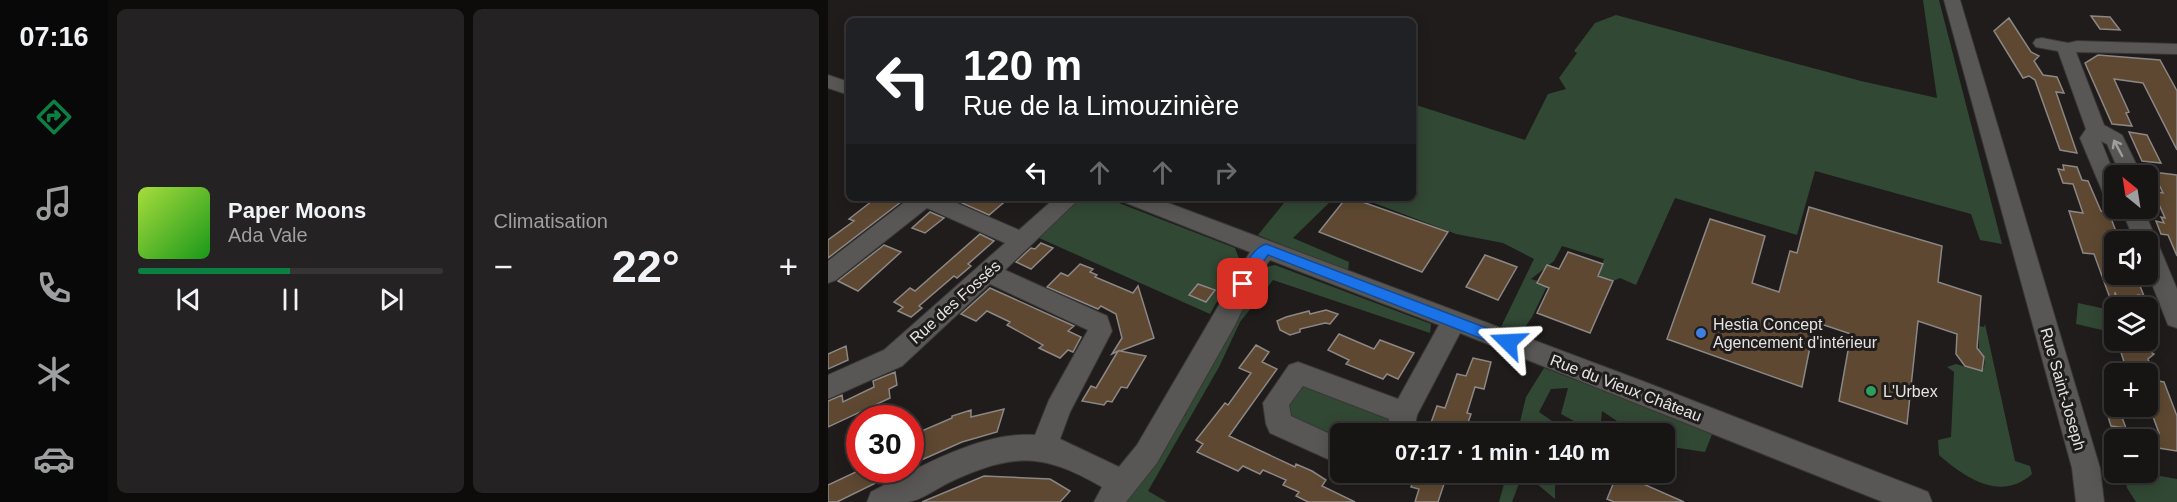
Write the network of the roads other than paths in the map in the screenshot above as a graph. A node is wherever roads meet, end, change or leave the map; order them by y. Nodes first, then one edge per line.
1 (1952, 0) edge
2 (2042, 43) dead end
3 (2068, 48) junction
4 (2177, 49) edge
5 (828, 81) edge
6 (846, 88) edge
7 (2096, 129) junction
8 (2127, 165) edge
9 (2104, 173) edge
10 (922, 201) edge
11 (932, 201) edge
12 (1067, 201) edge
13 (1141, 201) edge
14 (1023, 241) junction
15 (1266, 249) junction
16 (2158, 271) edge
17 (988, 273) junction
18 (828, 274) edge
19 (2177, 318) edge
20 (1454, 321) junction
21 (828, 387) edge
22 (1401, 423) edge
23 (1330, 447) edge
24 (1043, 448) junction
25 (2086, 468) junction
26 (1116, 493) edge
27 (881, 502) edge
28 (1918, 502) edge
29 (2090, 502) edge
30 (2102, 502) edge

1 - 25 street, Rue Saint-Joseph
2 - 3 street
3 - 4 street
3 - 7 street
5 - 6 street
8 -> 7 street
7 - 9 street
10 - 18 street
11 - 14 street
12 - 14 street, Rue des Fossés
13 - 15 street, Rue du Vieux Château
14 - 17 street, Rue des Fossés
15 - 20 street, Rue du Vieux Château
15 - 26 street
16 - 19 street
17 - 21 street, Rue des Fossés
17 - 24 street
20 - 22 street
20 - 28 street, Rue du Vieux Château
22 - 23 street
24 - 26 street
24 - 27 street
25 - 29 street, Rue Saint-Joseph
25 - 30 street, Rue Saint-Joseph

